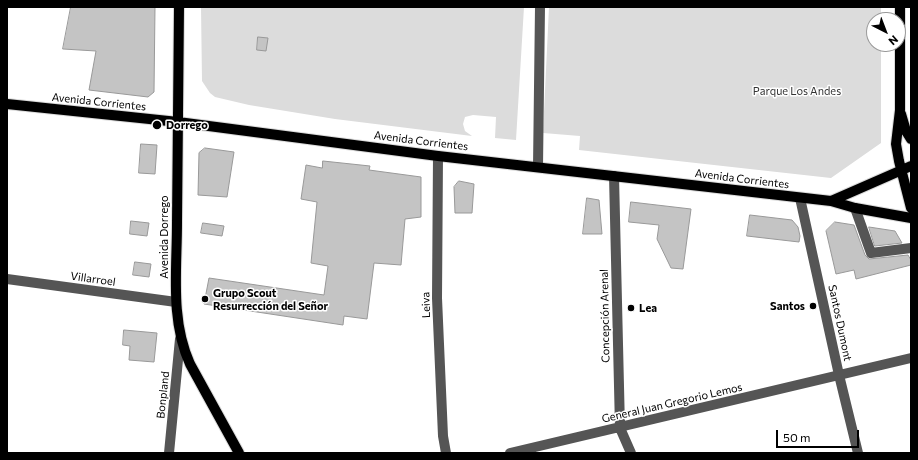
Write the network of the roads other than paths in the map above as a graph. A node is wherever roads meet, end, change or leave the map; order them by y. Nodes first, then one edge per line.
1 (179, 7) edge
2 (540, 7) edge
3 (900, 7) edge
4 (7, 104) edge
5 (900, 110) junction
6 (178, 122) junction
7 (911, 139) edge
8 (438, 156) junction
9 (538, 167) junction
10 (908, 170) edge
11 (614, 176) junction
12 (800, 198) junction
13 (831, 201) junction
14 (855, 208) junction
15 (911, 208) edge
16 (911, 218) edge
17 (911, 248) edge
18 (7, 279) edge
19 (176, 302) junction
20 (180, 339) junction
21 (911, 358) edge
22 (839, 375) junction
23 (620, 428) junction
24 (169, 453) edge
25 (239, 453) edge
26 (446, 453) edge
27 (510, 453) edge
28 (631, 453) edge
29 (858, 453) edge

1 - 6 main road, Avenida Dorrego
2 - 9 street
3 - 5 main road
4 - 6 main road, Avenida Corrientes
5 - 7 main road
5 - 10 main road
6 - 8 main road, Avenida Corrientes
6 - 19 main road, Avenida Dorrego
8 - 9 main road, Avenida Corrientes
8 - 26 street, Leiva
9 - 11 main road, Avenida Corrientes
10 - 13 main road, Avenida Corrientes
10 - 15 main road
11 - 12 main road, Avenida Corrientes
11 - 23 street, Concepción Arenal
12 - 13 main road, Avenida Corrientes
12 - 22 street, Santos Dumont
13 - 14 main road, Avenida Corrientes
14 - 16 main road, Avenida Corrientes
14 - 17 street
18 - 19 street, Villarroel
19 - 20 main road, Avenida Dorrego
20 - 24 street, Bonpland
20 - 25 main road, Avenida Dorrego
21 - 22 street, General Juan Gregorio Lemos
22 - 23 street, General Juan Gregorio Lemos
22 - 29 street, Santos Dumont
23 - 27 street, General Juan Gregorio Lemos
23 - 28 street, Concepción Arenal

